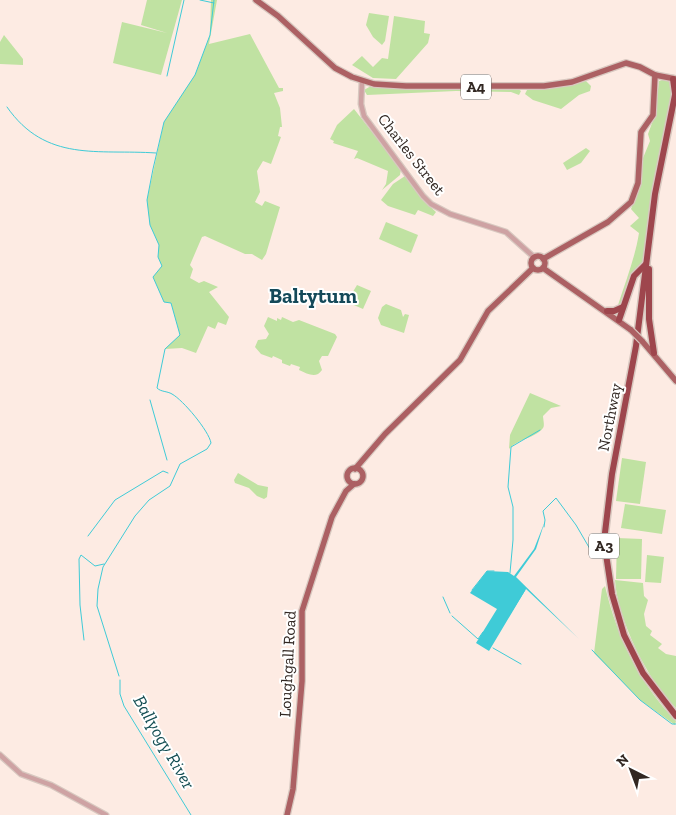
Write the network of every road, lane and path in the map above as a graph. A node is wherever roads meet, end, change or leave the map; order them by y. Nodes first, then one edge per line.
1 (256, 0) edge
2 (655, 75) junction
3 (674, 79) edge
4 (362, 81) junction
5 (675, 91) edge
6 (676, 101) edge
7 (672, 107) junction
8 (647, 256) junction
9 (535, 258) junction
10 (543, 259) junction
11 (646, 264) junction
12 (533, 268) junction
13 (544, 268) junction
14 (623, 306) junction
15 (607, 311) junction
16 (619, 320) junction
17 (652, 339) junction
18 (644, 343) junction
19 (654, 353) junction
20 (676, 381) edge
21 (362, 461) junction
22 (355, 469) junction
23 (361, 471) junction
24 (348, 480) junction
25 (354, 484) junction
26 (346, 491) junction
27 (676, 716) edge
28 (0, 755) edge
29 (106, 815) edge
30 (287, 815) edge

1 - 4 main road, A4
2 - 3 main road, A4
2 - 4 main road, A4
2 - 10 main road
3 - 5 highway, Northway
4 - 9 street, Charles Street
5 - 7 highway, Northway / A3
6 - 7 highway, Northway / A3
7 - 8 highway, Northway / A3
8 - 11 highway, Northway / A3
8 - 17 highway
9 - 10 main road
9 - 12 main road
10 - 13 main road
11 - 14 highway
11 - 27 highway, Northway / A3
12 - 13 main road
12 - 21 main road
13 - 15 main road
14 - 15 highway
14 - 16 highway
15 - 16 main road
16 - 18 main road, bridge
17 - 18 highway
17 - 19 highway
18 - 19 main road
19 - 20 main road
21 - 22 main road
21 - 23 main road
22 - 23 main road
22 - 24 main road
23 - 25 main road
24 - 25 main road
24 - 26 main road, Loughgall Road
25 - 26 main road, Loughgall Road
26 - 30 main road, Loughgall Road
28 - 29 street

